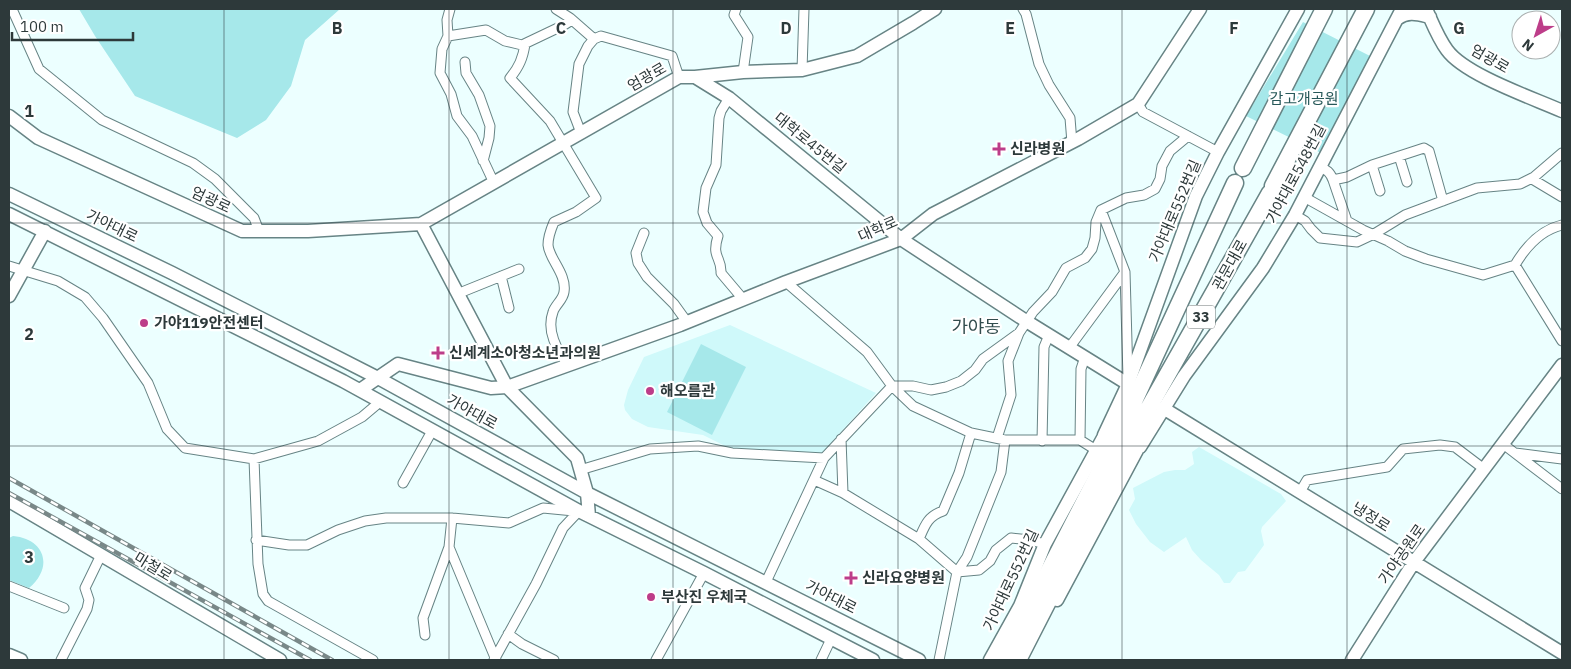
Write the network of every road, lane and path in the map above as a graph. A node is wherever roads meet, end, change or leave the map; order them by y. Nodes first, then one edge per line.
1 (12, 9) edge
2 (450, 9) edge
3 (556, 9) edge
4 (736, 9) edge
5 (804, 9) edge
6 (935, 9) edge
7 (1023, 9) edge
8 (1200, 9) edge
9 (1298, 9) edge
10 (1324, 9) edge
11 (1366, 9) edge
12 (1428, 13) edge
13 (1399, 14) edge
14 (572, 20) junction
15 (448, 36) junction
16 (594, 39) junction
17 (525, 44) junction
18 (465, 62) dead end
19 (802, 70) junction
20 (743, 72) junction
21 (679, 77) junction
22 (695, 77) junction
23 (729, 98) junction
24 (1138, 104) junction
25 (1562, 111) edge
26 (9, 116) edge
27 (581, 133) junction
28 (1188, 136) junction
29 (565, 143) junction
30 (1072, 143) junction
31 (1218, 152) junction
32 (1562, 153) edge
33 (1399, 156) junction
34 (483, 161) junction
35 (1372, 165) junction
36 (1320, 167) junction
37 (1243, 168) dead end
38 (1532, 179) junction
39 (1333, 180) junction
40 (1407, 182) dead end
41 (494, 183) junction
42 (1235, 183) dead end
43 (1380, 191) dead end
44 (9, 194) edge
45 (1304, 197) junction
46 (1562, 197) edge
47 (1443, 202) junction
48 (1102, 210) junction
49 (9, 214) edge
50 (1295, 215) junction
51 (1347, 222) junction
52 (420, 224) junction
53 (1562, 225) edge
54 (44, 231) junction
55 (259, 232) junction
56 (644, 233) dead end
57 (1374, 234) junction
58 (902, 239) junction
59 (1515, 265) junction
60 (9, 266) edge
61 (519, 269) dead end
62 (24, 270) junction
63 (1125, 272) junction
64 (501, 276) junction
65 (786, 282) junction
66 (9, 296) edge
67 (458, 296) junction
68 (743, 299) junction
69 (509, 308) dead end
70 (1026, 321) junction
71 (687, 322) junction
72 (1019, 333) junction
73 (1049, 335) junction
74 (1562, 340) edge
75 (1069, 348) junction
76 (1084, 357) junction
77 (1562, 364) edge
78 (568, 365) junction
79 (378, 378) junction
80 (1128, 384) junction
81 (892, 386) junction
82 (507, 388) junction
83 (360, 390) junction
84 (381, 401) junction
85 (1163, 408) junction
86 (432, 431) junction
87 (971, 432) junction
88 (841, 439) junction
89 (1001, 439) junction
90 (1124, 439) junction
91 (1080, 440) junction
92 (1042, 441) junction
93 (1503, 444) junction
94 (1096, 450) junction
95 (1515, 453) junction
96 (824, 458) junction
97 (254, 459) junction
98 (1562, 459) edge
99 (1484, 469) junction
100 (580, 470) junction
101 (814, 480) junction
102 (404, 483) dead end
103 (1562, 489) edge
104 (1300, 492) junction
105 (587, 493) junction
106 (843, 493) junction
107 (9, 501) edge
108 (584, 514) junction
109 (452, 518) junction
110 (919, 539) junction
111 (256, 540) junction
112 (1045, 544) junction
113 (449, 547) junction
114 (101, 555) junction
115 (1414, 562) junction
116 (957, 572) junction
117 (704, 573) junction
118 (766, 582) junction
119 (9, 586) edge
120 (64, 608) dead end
121 (508, 634) junction
122 (425, 635) dead end
123 (831, 638) junction
124 (898, 649) junction
125 (1562, 653) edge
126 (9, 655) edge
127 (21, 660) edge
128 (61, 660) edge
129 (280, 660) edge
130 (373, 660) edge
131 (495, 660) edge
132 (554, 660) edge
133 (656, 660) edge
134 (821, 660) edge
135 (873, 660) edge
136 (908, 660) edge
137 (919, 660) edge
138 (939, 660) edge
139 (990, 660) edge
140 (1003, 660) edge
141 (1018, 660) edge
142 (1026, 660) edge
143 (1352, 660) edge

1 - 55 street
2 - 15 street
3 - 14 street
4 - 20 street
5 - 19 street
6 - 19 main road, 엄광로
7 - 30 street
8 - 24 main road, 대학로
9 - 31 main road, 가야대로552번길
10 - 37 highway
11 - 90 highway, 관문대로 / 33
12 - 13 main road
12 - 25 main road, 엄광로
13 - 36 main road, 가야대로548번길
14 - 16 street
14 - 17 street
15 - 17 street
15 - 34 street
16 - 21 street
16 - 27 street
17 - 29 street
18 - 34 street
19 - 20 main road, 엄광로
20 - 22 main road, 엄광로
21 - 22 main road, 엄광로
21 - 27 main road, 엄광로
22 - 23 main road, 대학로45번길
23 - 58 main road, 대학로45번길
23 - 68 street
24 - 28 street
24 - 30 main road, 대학로
26 - 55 main road, 엄광로
27 - 29 main road, 엄광로
28 - 31 street
28 - 48 street
29 - 41 main road, 엄광로
29 - 78 street
30 - 58 main road, 대학로
31 - 80 main road, 가야대로552번길
32 - 38 street
33 - 35 street
33 - 40 street
33 - 47 street
34 - 41 street
35 - 39 street
35 - 43 street
36 - 39 street
36 - 45 main road, 가야대로548번길
38 - 46 street
38 - 47 street
39 - 51 street
41 - 52 main road, 엄광로
42 - 90 highway, 관문대로 / 33
44 - 79 main road, 가야대로
45 - 50 main road, 가야대로548번길
45 - 51 street
47 - 57 street
48 - 63 street
48 - 70 street
49 - 54 main road
50 - 57 street
50 - 85 main road, 가야대로548번길
51 - 57 street
52 - 55 main road, 엄광로
52 - 67 main road
53 - 59 street
54 - 62 main road
54 - 83 main road
56 - 71 street
57 - 59 street
58 - 65 main road, 대학로
58 - 70 main road, 대학로45번길
59 - 74 street
60 - 62 street
61 - 64 street
62 - 66 main road
62 - 97 street
63 - 75 street
63 - 80 street
64 - 67 street
64 - 69 street
65 - 68 main road, 대학로
65 - 81 street
67 - 82 main road
68 - 71 main road, 대학로
70 - 72 street
70 - 73 main road, 대학로45번길
71 - 78 main road, 대학로
72 - 81 street
72 - 89 street
73 - 75 main road, 대학로45번길
73 - 92 street
75 - 76 main road, 대학로45번길
76 - 80 main road, 대학로45번길
76 - 91 street
77 - 93 main road, 가야공원로
78 - 82 main road, 대학로
79 - 82 main road, 대학로
79 - 83 main road, 대학로
79 - 105 main road, 가야대로
80 - 90 main road, 가야대로552번길
81 - 87 street
81 - 88 street
82 - 100 main road
83 - 84 main road
84 - 86 main road
84 - 97 street
85 - 90 main road, 가야대로548번길
85 - 104 main road, 냉정로
86 - 102 street
86 - 108 main road
87 - 89 street
87 - 110 street
88 - 96 street
88 - 106 street
89 - 92 street
89 - 116 street
90 - 94 main road, 가야대로552번길
90 - 140 highway, 33
90 - 141 highway, 33
90 - 142 main road, 가야대로548번길
91 - 92 street
91 - 94 street
93 - 95 street
93 - 99 main road, 가야공원로
94 - 112 main road, 가야대로552번길
95 - 98 street
95 - 103 street
96 - 100 street
96 - 101 street
97 - 111 street
99 - 104 street
99 - 115 main road, 가야공원로
100 - 105 main road
101 - 106 street
101 - 118 street
104 - 115 main road, 냉정로
105 - 108 main road
105 - 118 main road, 가야대로
106 - 110 street
107 - 114 main road, 마철로
108 - 109 street
108 - 117 main road
108 - 121 street
109 - 111 street
109 - 113 street
110 - 116 street
111 - 130 street
112 - 116 street
112 - 139 main road, 가야대로552번길
113 - 122 street
113 - 131 street
114 - 128 street
114 - 129 main road, 마철로
115 - 125 main road, 냉정로
115 - 143 main road, 가야공원로
116 - 138 street
117 - 123 main road
117 - 133 street
118 - 124 main road, 가야대로
119 - 120 street
121 - 131 street
121 - 132 street
123 - 134 street
123 - 135 main road
124 - 136 main road
124 - 137 main road, 가야대로
126 - 127 main road

